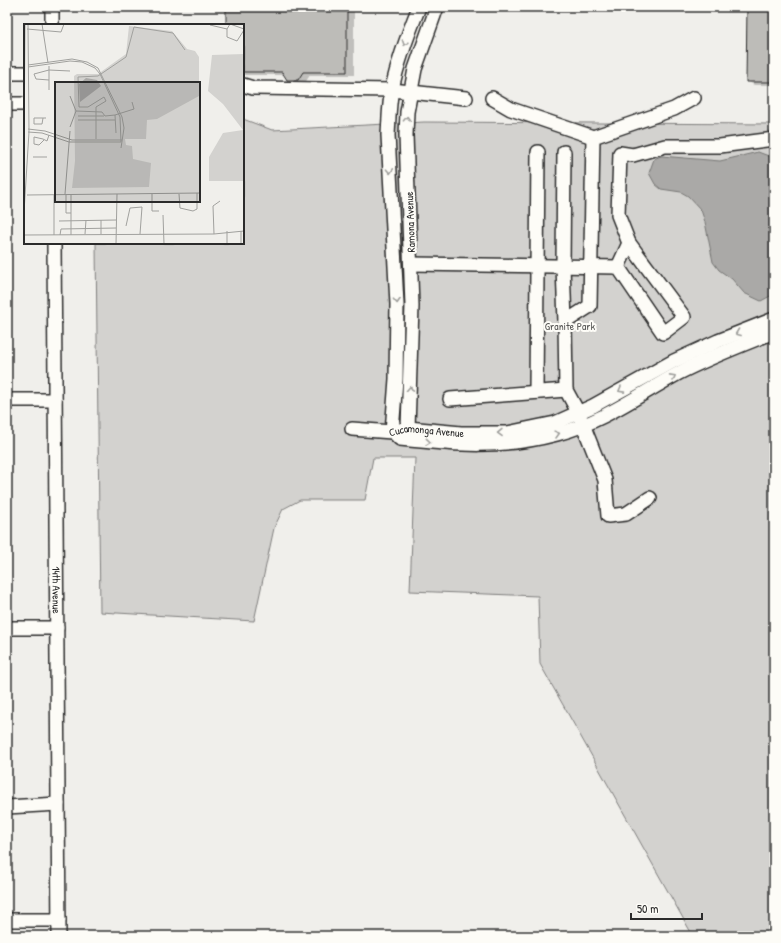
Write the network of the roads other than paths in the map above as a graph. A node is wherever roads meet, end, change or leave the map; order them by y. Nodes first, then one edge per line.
1 (52, 7) edge
2 (419, 7) edge
3 (437, 7) edge
4 (52, 24) edge
5 (7, 73) edge
6 (24, 73) edge
7 (244, 85) edge
8 (392, 90) junction
9 (410, 92) junction
10 (466, 98) dead end
11 (492, 98) dead end
12 (694, 98) dead end
13 (7, 104) edge
14 (24, 104) edge
15 (592, 137) junction
16 (774, 139) edge
17 (538, 152) dead end
18 (564, 152) dead end
19 (629, 243) junction
20 (54, 244) edge
21 (411, 264) junction
22 (536, 266) junction
23 (563, 266) junction
24 (591, 267) junction
25 (618, 267) junction
26 (774, 319) edge
27 (565, 322) junction
28 (774, 332) edge
29 (566, 390) junction
30 (536, 392) junction
31 (450, 399) dead end
32 (7, 400) edge
33 (55, 400) junction
34 (578, 412) junction
35 (583, 426) junction
36 (352, 429) dead end
37 (400, 433) junction
38 (650, 498) dead end
39 (7, 628) edge
40 (57, 628) junction
41 (58, 804) junction
42 (7, 807) edge
43 (7, 920) edge
44 (59, 920) junction
45 (59, 936) edge

1 - 4 street
2 -> 8 street, Ramona Avenue
3 - 9 street, Ramona Avenue
5 - 6 street
7 - 8 street
8 - 9 street
8 -> 37 street, Ramona Avenue
9 - 10 street
21 -> 9 street, Ramona Avenue
11 - 15 street
12 - 15 street
13 - 14 street
15 - 24 street
16 - 19 street
17 - 22 street
18 - 23 street
19 - 25 street
19 - 25 street
20 - 33 street, 14th Avenue
21 - 22 street
37 -> 21 street, Ramona Avenue
22 - 23 street
22 - 30 street
23 - 24 street
23 - 27 street
24 - 25 street
24 - 27 street
26 -> 34 street, Cucamonga Avenue
27 - 29 street
35 -> 28 street, Cucamonga Avenue
29 - 30 street
29 - 34 street
30 - 31 street
32 - 33 street
33 - 40 street, 14th Avenue
34 - 35 street
34 -> 37 street, Cucamonga Avenue
37 -> 35 street, Cucamonga Avenue
35 - 38 street
36 - 37 street
39 - 40 street
40 - 41 street, 14th Avenue
41 - 42 street
41 - 44 street, 14th Avenue
43 - 44 street
44 - 45 street, 14th Avenue

